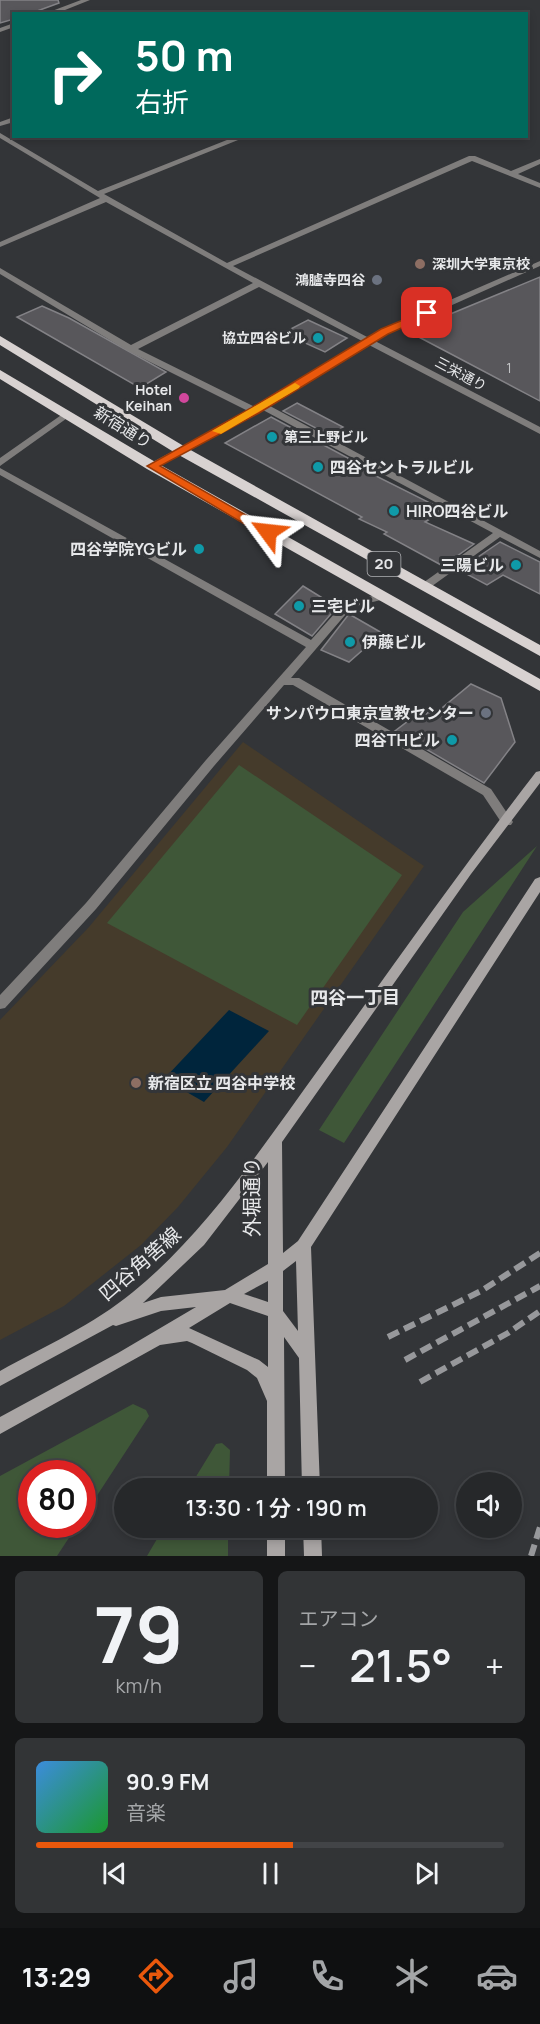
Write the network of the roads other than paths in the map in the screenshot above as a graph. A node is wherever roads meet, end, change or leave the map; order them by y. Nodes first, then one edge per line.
1 (87, 0) edge
2 (53, 12) edge
3 (0, 135) edge
4 (240, 138) edge
5 (540, 161) edge
6 (512, 174) junction
7 (540, 186) edge
8 (96, 194) junction
9 (105, 199) junction
10 (0, 245) edge
11 (540, 263) edge
12 (226, 266) junction
13 (0, 270) edge
14 (258, 284) junction
15 (0, 340) edge
16 (370, 340) junction
17 (131, 349) junction
18 (0, 374) edge
19 (259, 408) junction
20 (67, 414) junction
21 (540, 431) edge
22 (182, 451) junction
23 (0, 463) edge
24 (152, 466) junction
25 (0, 471) edge
26 (500, 533) junction
27 (540, 555) edge
28 (424, 586) junction
29 (381, 597) junction
30 (313, 646) junction
31 (540, 651) edge
32 (281, 682) junction
33 (540, 686) edge
34 (540, 775) edge
35 (507, 822) junction
36 (540, 882) edge
37 (0, 1004) edge
38 (274, 1141) junction
39 (303, 1246) junction
40 (276, 1268) junction
41 (229, 1296) junction
42 (275, 1312) junction
43 (103, 1323) junction
44 (153, 1340) junction
45 (306, 1354) junction
46 (0, 1379) edge
47 (275, 1402) junction
48 (0, 1426) edge
49 (276, 1478) edge
50 (311, 1478) edge
51 (276, 1538) edge
52 (312, 1538) edge
53 (276, 1556) edge
54 (313, 1556) edge

1 - 2 street
3 - 8 street, 三栄通り
4 - 8 street
5 - 6 street
6 - 7 street
6 - 12 street
8 - 9 street, 三栄通り
9 - 10 street
9 - 12 street, 三栄通り
11 - 16 street
12 - 14 street, 三栄通り
13 - 17 street
14 - 16 street, 三栄通り
14 - 17 street
15 - 22 highway, 新宿通り / 20
16 - 19 street
16 - 21 street, 三栄通り
17 - 19 street
18 - 20 highway, 新宿通り / 20
19 - 22 street
19 - 26 street
20 - 23 street
20 - 24 highway, 新宿通り / 20
22 - 24 street
22 - 28 highway, 新宿通り / 20
24 - 29 highway, 新宿通り / 20
25 - 30 street
26 - 27 street
26 - 28 street
28 - 31 highway, 新宿通り / 20
29 - 30 street
29 - 33 highway, 新宿通り / 20
30 - 32 street
32 - 35 street
32 - 37 street
34 - 35 main road, 外堀通り
35 - 38 main road, 外堀通り
36 - 39 main road
38 - 40 main road, 外堀通り
38 - 43 main road, 四谷角筈線
39 - 40 main road
39 - 45 main road
40 - 41 main road
40 - 42 main road, 外堀通り
41 - 42 main road
41 - 43 main road
41 - 44 main road
42 - 45 main road
42 - 47 main road, 外堀通り
43 - 46 main road, 四谷角筈線
44 - 47 main road
44 - 48 main road
45 - 50 main road
47 - 49 main road, 外堀通り
51 - 53 main road
52 - 54 main road

